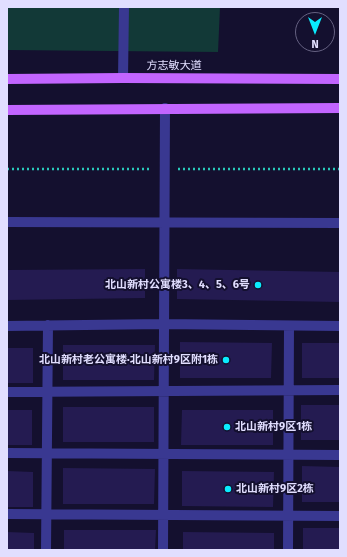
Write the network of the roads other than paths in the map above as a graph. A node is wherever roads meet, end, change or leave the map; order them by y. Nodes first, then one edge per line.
1 (124, 7) edge
2 (123, 78) junction
3 (340, 79) edge
4 (7, 80) edge
5 (165, 108) junction
6 (340, 108) edge
7 (7, 110) edge
8 (7, 222) edge
9 (164, 222) junction
10 (340, 223) edge
11 (163, 324) junction
12 (48, 325) junction
13 (7, 326) edge
14 (289, 326) junction
15 (340, 326) edge
16 (288, 390) junction
17 (340, 390) edge
18 (47, 391) junction
19 (163, 391) junction
20 (7, 392) edge
21 (7, 453) edge
22 (47, 453) junction
23 (163, 454) junction
24 (288, 454) junction
25 (340, 455) edge
26 (7, 514) edge
27 (47, 514) junction
28 (163, 515) junction
29 (288, 515) junction
30 (340, 516) edge
31 (46, 550) edge
32 (163, 550) edge
33 (288, 550) edge

1 - 2 street
2 - 3 main road, 方志敏大道
2 - 4 main road, 方志敏大道
5 - 6 main road
5 - 7 main road
5 - 9 street
8 - 9 street
9 - 10 street
9 - 11 street
11 - 12 street
11 - 14 street
11 - 19 street
12 - 13 street
12 - 18 street
14 - 15 street
14 - 16 street
16 - 17 street
16 - 19 street
16 - 24 street
18 - 19 street
18 - 20 street
18 - 22 street
19 - 23 street
21 - 22 street
22 - 23 street
22 - 27 street
23 - 24 street
23 - 28 street
24 - 25 street
24 - 29 street
26 - 27 street
27 - 28 street
27 - 31 street
28 - 29 street
28 - 32 street
29 - 30 street
29 - 33 street

